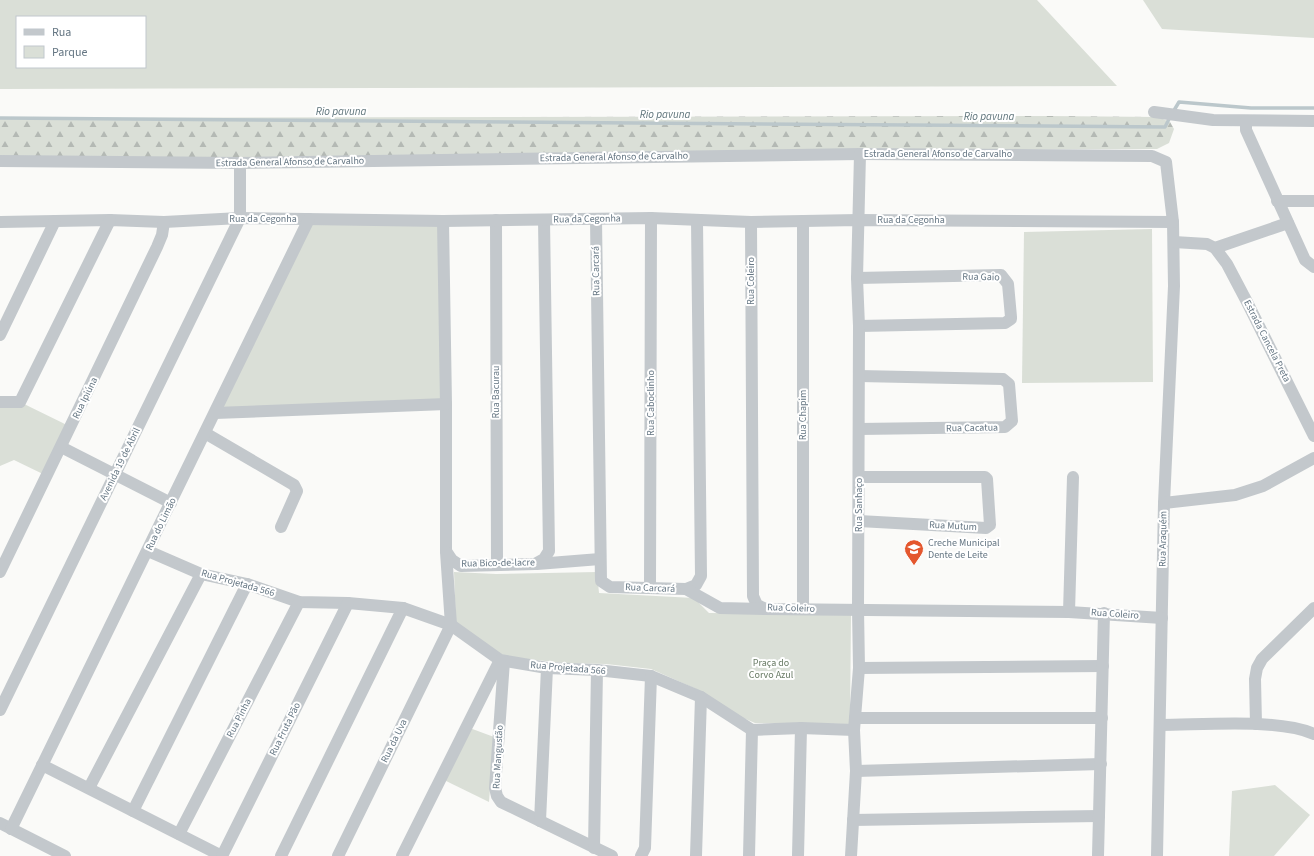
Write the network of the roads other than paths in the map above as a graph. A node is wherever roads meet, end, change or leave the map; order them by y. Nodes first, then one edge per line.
1 (1154, 112) dead end
2 (1246, 121) junction
3 (1314, 121) edge
4 (860, 154) junction
5 (0, 161) edge
6 (240, 163) junction
7 (1277, 201) junction
8 (1314, 201) edge
9 (240, 218) junction
10 (651, 218) junction
11 (309, 219) junction
12 (596, 219) junction
13 (110, 220) junction
14 (496, 220) junction
15 (544, 220) junction
16 (858, 220) junction
17 (55, 221) junction
18 (443, 221) junction
19 (697, 221) junction
20 (803, 221) junction
21 (0, 222) edge
22 (164, 222) junction
23 (751, 222) junction
24 (1173, 222) junction
25 (1288, 224) junction
26 (1174, 242) junction
27 (1216, 248) junction
28 (1314, 267) edge
29 (857, 278) junction
30 (859, 326) junction
31 (0, 335) edge
32 (859, 376) junction
33 (0, 402) edge
34 (446, 404) junction
35 (215, 413) junction
36 (859, 430) junction
37 (205, 433) junction
38 (1314, 436) edge
39 (61, 447) junction
40 (1314, 458) edge
41 (115, 474) junction
42 (859, 477) junction
43 (1073, 477) dead end
44 (171, 503) junction
45 (1164, 503) junction
46 (859, 521) junction
47 (281, 527) dead end
48 (148, 551) junction
49 (446, 551) junction
50 (600, 559) junction
51 (497, 564) junction
52 (536, 564) junction
53 (0, 572) edge
54 (201, 574) junction
55 (247, 584) junction
56 (650, 587) junction
57 (686, 589) junction
58 (299, 602) junction
59 (348, 603) junction
60 (403, 608) junction
61 (804, 608) junction
62 (1314, 608) edge
63 (766, 609) junction
64 (858, 609) junction
65 (1070, 612) junction
66 (1104, 613) junction
67 (1162, 618) junction
68 (450, 625) junction
69 (502, 660) junction
70 (1103, 666) junction
71 (547, 668) junction
72 (859, 668) junction
73 (597, 670) junction
74 (651, 676) junction
75 (4, 694) edge
76 (701, 698) junction
77 (0, 710) edge
78 (855, 718) junction
79 (1102, 718) junction
80 (1256, 724) junction
81 (1161, 725) junction
82 (801, 728) junction
83 (752, 730) junction
84 (854, 730) junction
85 (1314, 734) edge
86 (1101, 764) junction
87 (42, 765) junction
88 (856, 771) junction
89 (89, 788) junction
90 (133, 811) junction
91 (1099, 816) junction
92 (853, 820) junction
93 (540, 821) junction
94 (5, 826) edge
95 (179, 834) junction
96 (594, 848) junction
97 (66, 856) edge
98 (222, 856) edge
99 (281, 856) edge
100 (338, 856) edge
101 (402, 856) edge
102 (612, 856) edge
103 (641, 856) edge
104 (696, 856) edge
105 (749, 856) edge
106 (798, 856) edge
107 (851, 856) edge
108 (1098, 856) edge
109 (1157, 856) edge

1 - 2 street
2 - 3 street
2 - 7 street
4 - 6 street, Estrada General Afonso de Carvalho
4 - 16 street, Rua Sanhaço
4 - 24 street, Estrada General Afonso de Carvalho
5 - 6 street, Estrada General Afonso de Carvalho
6 - 9 street
7 - 8 street
7 - 25 street
9 - 11 street, Rua da Cegonha
9 - 22 street, Rua da Cegonha
9 - 41 street, Avenida 19 de Abril
10 - 12 street, Rua da Cegonha
10 - 19 street, Rua da Cegonha
10 - 56 street, Rua Caboclinho
11 - 18 street, Rua da Cegonha
11 - 35 street, Rua do Limão
12 - 15 street, Rua da Cegonha
12 - 50 street, Rua Carcará
13 - 17 street, Rua da Cegonha
13 - 22 street, Rua da Cegonha
13 - 33 street
14 - 15 street, Rua da Cegonha
14 - 18 street, Rua da Cegonha
14 - 51 street, Rua Bacurau
15 - 52 street, Rua Bico-de-lacre
16 - 20 street, Rua da Cegonha
16 - 24 street, Rua da Cegonha
16 - 29 street, Rua Sanhaço
17 - 21 street, Rua da Cegonha
17 - 31 street
18 - 34 street
19 - 23 street, Rua da Cegonha
19 - 57 street, Rua Carcará
20 - 23 street, Rua da Cegonha
20 - 61 street, Rua Chapim
22 - 39 street, Rua Ipiúna
23 - 63 street, Rua Coleiro
24 - 26 street, Rua Araquém
25 - 27 street
25 - 28 street
26 - 27 street
26 - 45 street, Rua Araquém
27 - 38 street, Estrada Cancela Preta
29 - 30 street, Rua Sanhaço
29 - 30 street, Rua Gaio
30 - 32 street, Rua Sanhaço
32 - 36 street, Rua Sanhaço
32 - 36 street, Rua Cacatua
34 - 35 street
34 - 49 street
35 - 37 street, Rua do Limão
36 - 42 street, Rua Sanhaço
37 - 44 street, Rua do Limão
37 - 47 street
39 - 41 street
39 - 53 street, Rua Ipiúna
40 - 45 street
41 - 44 street
41 - 75 street, Avenida 19 de Abril
42 - 46 street, Rua Sanhaço
42 - 46 street, Rua Mutum
43 - 65 street
44 - 48 street, Rua do Limão
45 - 67 street, Rua Araquém
46 - 64 street, Rua Sanhaço
48 - 54 street, Rua Projetada 566
48 - 87 street, Rua do Limão
49 - 51 street, Rua Bico-de-lacre
49 - 68 street
50 - 52 street
50 - 56 street, Rua Carcará
51 - 52 street, Rua Bico-de-lacre
54 - 55 street, Rua Projetada 566
54 - 89 street
55 - 58 street, Rua Projetada 566
55 - 90 street
56 - 57 street, Rua Carcará
57 - 63 street
58 - 59 street, Rua Projetada 566
58 - 95 street, Rua Pinha
59 - 60 street, Rua Projetada 566
59 - 98 street, Rua Fruta Pão
60 - 68 street, Rua Projetada 566
60 - 99 street
61 - 63 street, Rua Coleiro
61 - 64 street, Rua Coleiro
62 - 80 street
64 - 65 street, Rua Coleiro
64 - 72 street, Rua Sanhaço
65 - 66 street, Rua Coleiro
66 - 67 street, Rua Coleiro
66 - 70 street
67 - 81 street, Rua Araquém
68 - 69 street, Rua Projetada 566
68 - 100 street, Rua da Uva
69 - 71 street, Rua Projetada 566
69 - 93 street, Rua Mangustão
69 - 101 street
70 - 72 street
70 - 79 street
71 - 73 street, Rua Projetada 566
71 - 93 street
72 - 78 street, Rua Sanhaço
73 - 74 street, Rua Projetada 566
73 - 96 street
74 - 76 street, Rua Projetada 566
74 - 103 street
75 - 77 street, Avenida 19 de Abril
76 - 83 street, Rua Projetada 566
76 - 104 street
78 - 79 street
78 - 84 street, Rua Sanhaço
79 - 86 street
80 - 81 street
80 - 85 street
81 - 109 street, Rua Araquém
82 - 83 street
82 - 84 street
82 - 106 street
83 - 105 street
84 - 88 street, Rua Sanhaço
86 - 88 street
86 - 91 street
87 - 89 street
87 - 94 street, Rua do Limão
88 - 92 street, Rua Sanhaço
89 - 90 street
90 - 95 street
91 - 92 street
91 - 108 street
92 - 107 street, Rua Sanhaço
93 - 96 street, Rua Mangustão
94 - 97 street
95 - 98 street
96 - 102 street, Rua Mangustão

